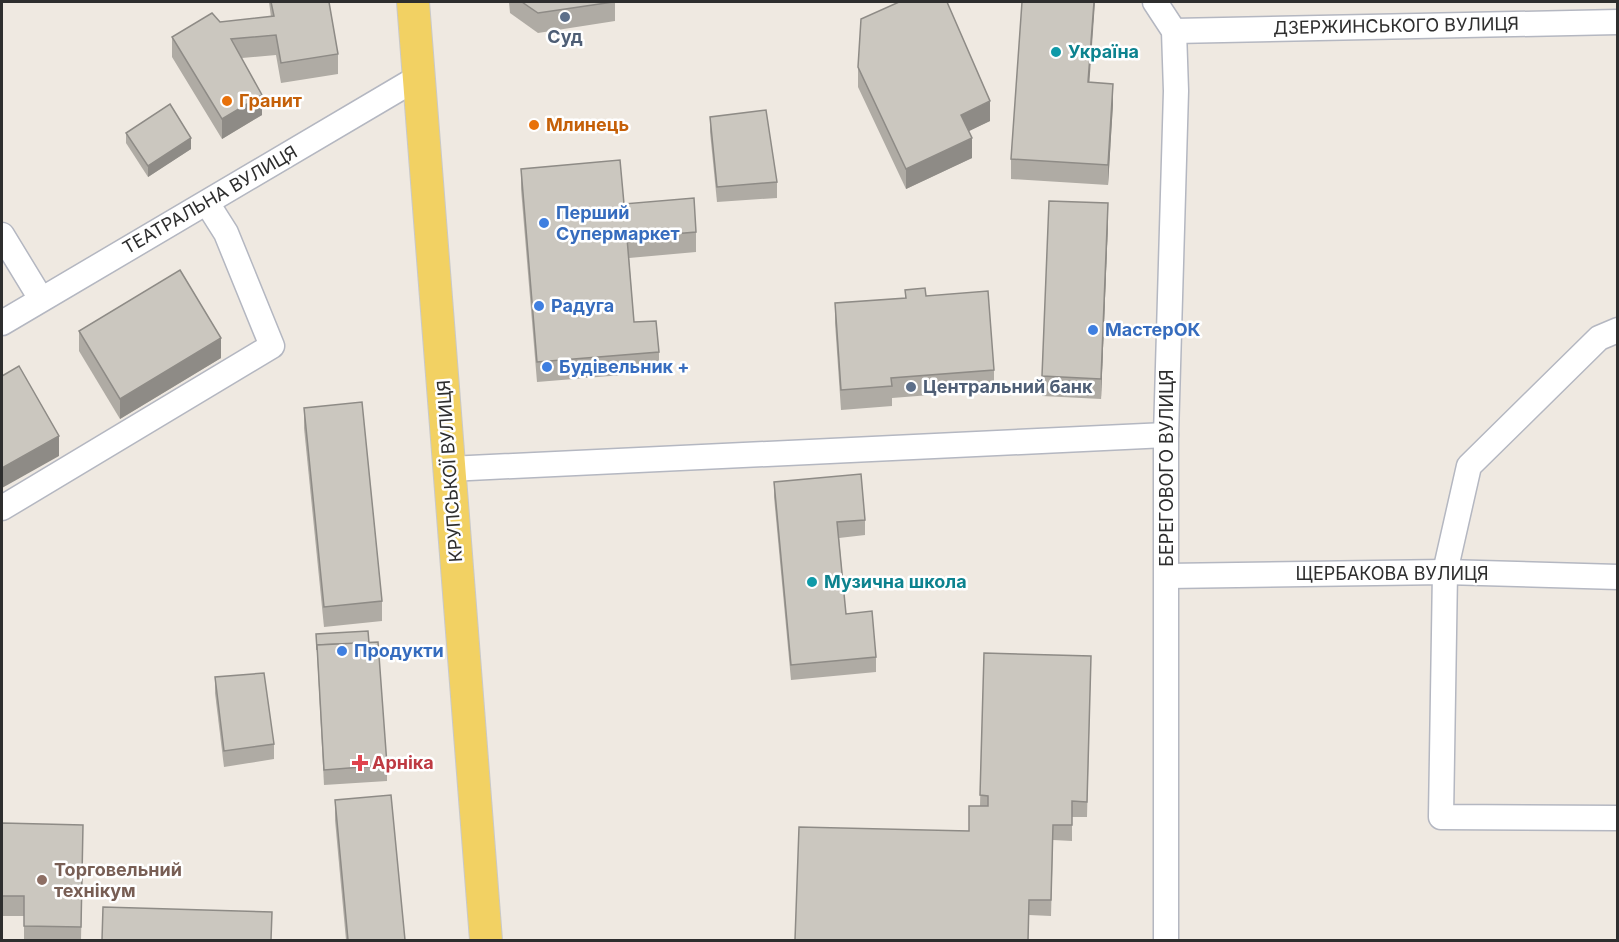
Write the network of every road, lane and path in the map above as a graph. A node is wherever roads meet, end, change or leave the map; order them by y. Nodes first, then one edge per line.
1 (413, 2) edge
2 (1155, 2) edge
3 (1617, 22) edge
4 (1174, 30) junction
5 (419, 77) junction
6 (207, 203) junction
7 (2, 235) edge
8 (41, 299) junction
9 (2, 323) edge
10 (1617, 330) edge
11 (1166, 435) junction
12 (449, 469) junction
13 (2, 508) edge
14 (1445, 572) junction
15 (1167, 576) junction
16 (1617, 577) edge
17 (1617, 818) edge
18 (486, 940) edge
19 (1166, 940) edge

1 - 5 main road, КРУПСЬКОЇ ВУЛИЦЯ
2 - 4 street
3 - 4 street, ДЗЕРЖИНСЬКОГО ВУЛИЦЯ
4 - 11 street, БЕРЕГОВОГО ВУЛИЦЯ
5 - 6 street, ТЕАТРАЛЬНА ВУЛИЦЯ
5 - 12 main road, КРУПСЬКОЇ ВУЛИЦЯ
6 - 8 street, ТЕАТРАЛЬНА ВУЛИЦЯ
6 - 13 street
7 - 8 street
8 - 9 street, ТЕАТРАЛЬНА ВУЛИЦЯ
10 - 14 street
11 - 12 street
11 - 15 street, БЕРЕГОВОГО ВУЛИЦЯ
12 - 18 main road, КРУПСЬКОЇ ВУЛИЦЯ
14 - 15 street, ЩЕРБАКОВА ВУЛИЦЯ
14 - 16 street, ЩЕРБАКОВА ВУЛИЦЯ
14 - 17 street
15 - 19 street, БЕРЕГОВОГО ВУЛИЦЯ

